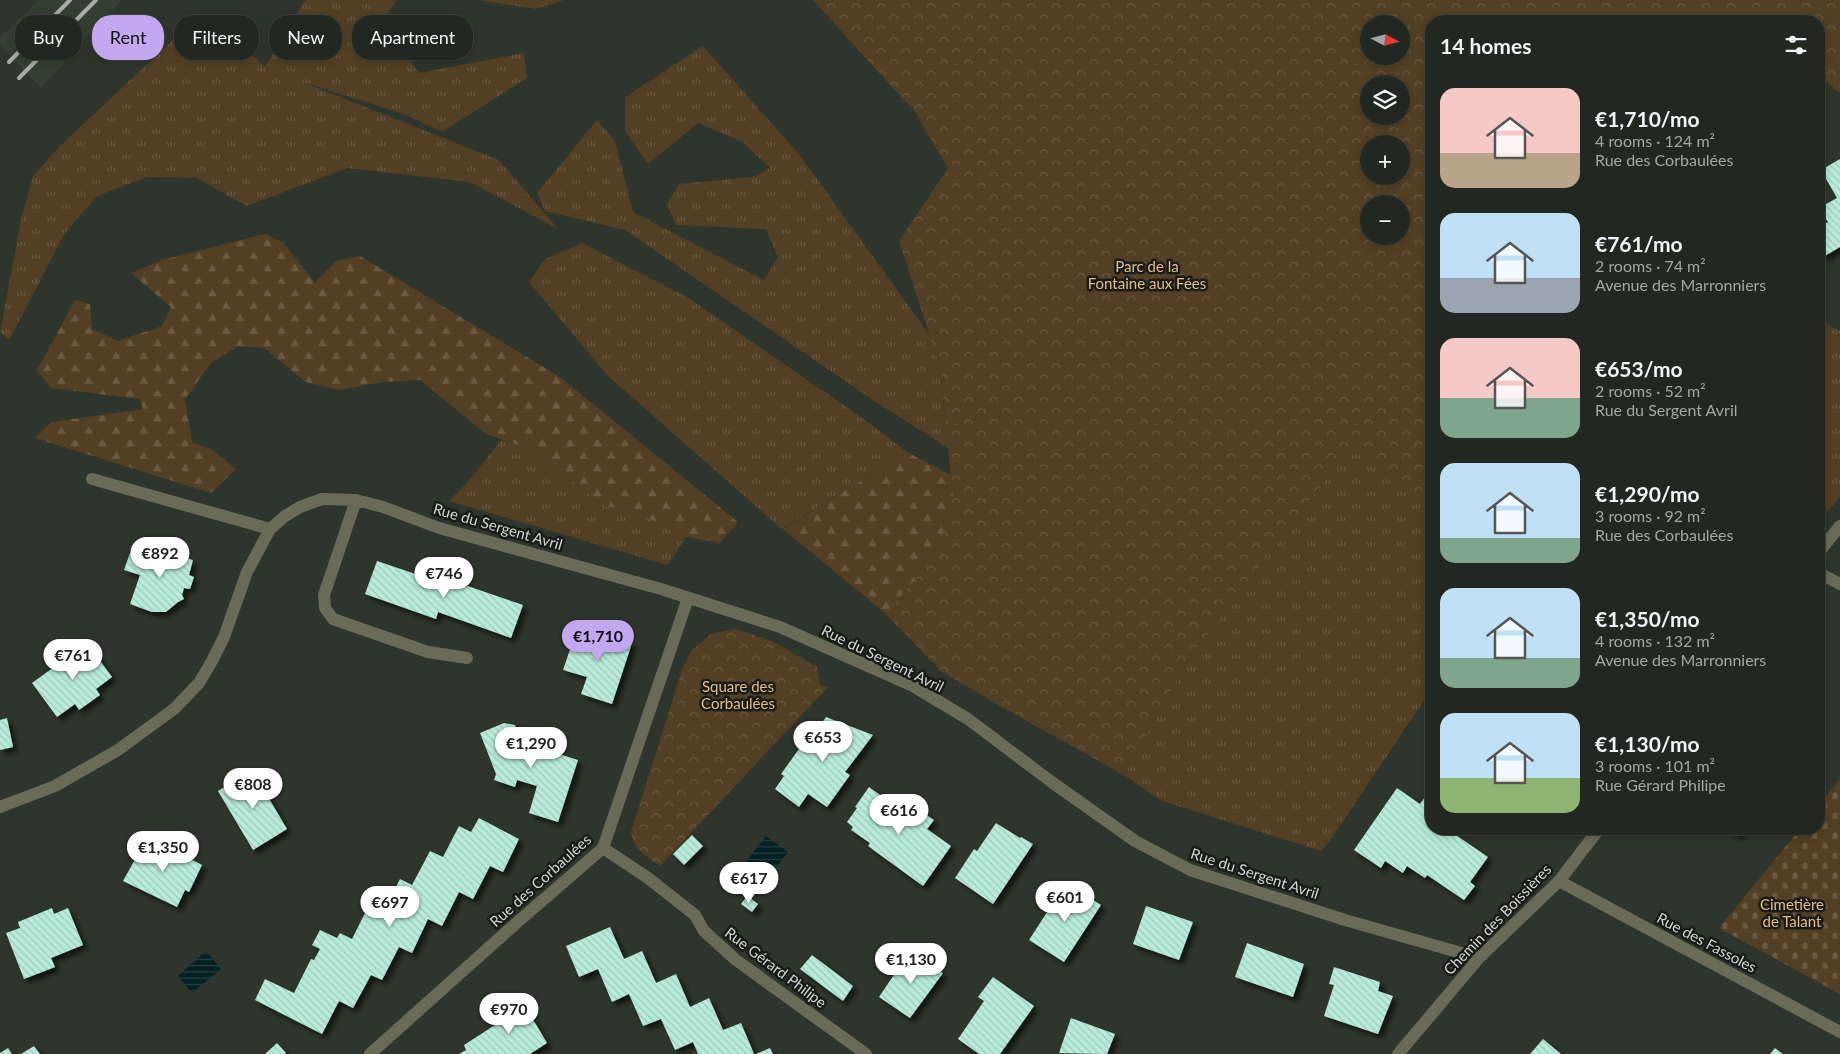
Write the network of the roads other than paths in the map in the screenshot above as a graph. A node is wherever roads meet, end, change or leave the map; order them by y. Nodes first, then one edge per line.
1 (92, 479) dead end
2 (356, 500) junction
3 (1840, 526) edge
4 (270, 530) junction
5 (1825, 545) edge
6 (1825, 576) edge
7 (1840, 584) edge
8 (688, 598) junction
9 (467, 658) dead end
10 (0, 807) edge
11 (1594, 835) edge
12 (603, 848) junction
13 (1559, 881) junction
14 (1479, 958) junction
15 (1840, 1032) edge
16 (370, 1054) edge
17 (865, 1054) edge
18 (1398, 1054) edge

1 - 4 street
2 - 4 street, Rue du Sergent Avril
2 - 8 street, Rue du Sergent Avril
2 - 9 street
3 - 5 street
4 - 10 street, Rue du Sergent Avril
6 - 7 street
8 - 12 street, Rue des Corbaulées
8 - 14 street, Rue du Sergent Avril
11 - 13 street, Chemin des Boissières
12 - 16 street, Rue des Corbaulées
12 - 17 street, Rue Gérard Philipe
13 - 14 street, Chemin des Boissières
13 - 15 street, Rue des Fassoles
14 - 18 street, Chemin des Boissières

